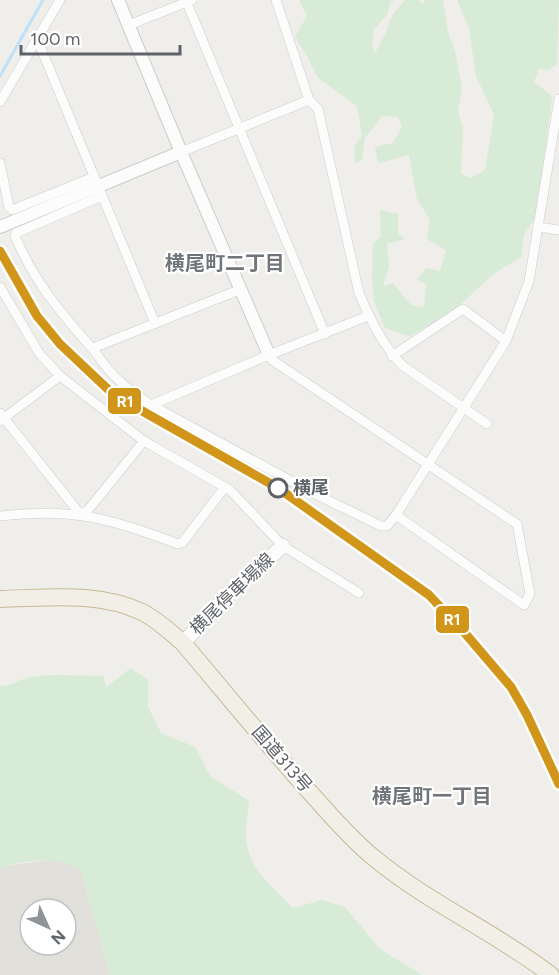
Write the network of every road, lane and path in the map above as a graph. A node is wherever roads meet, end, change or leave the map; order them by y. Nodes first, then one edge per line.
1 (60, 0) edge
2 (118, 0) edge
3 (276, 0) edge
4 (189, 1) edge
5 (129, 25) junction
6 (36, 41) junction
7 (559, 99) edge
8 (309, 100) junction
9 (0, 102) edge
10 (238, 128) junction
11 (181, 152) junction
12 (0, 164) edge
13 (98, 186) junction
14 (0, 227) edge
15 (538, 227) junction
16 (559, 230) edge
17 (0, 287) edge
18 (240, 290) junction
19 (368, 316) junction
20 (155, 323) junction
21 (325, 334) junction
22 (506, 341) junction
23 (93, 348) junction
24 (269, 355) junction
25 (392, 356) junction
26 (60, 376) junction
27 (151, 405) junction
28 (465, 407) junction
29 (1, 418) edge
30 (487, 424) dead end
31 (144, 441) junction
32 (428, 464) junction
33 (225, 488) junction
34 (80, 514) junction
35 (396, 515) junction
36 (0, 516) edge
37 (283, 546) junction
38 (359, 592) dead end
39 (0, 599) edge
40 (183, 643) junction
41 (551, 975) edge

1 - 6 street
2 - 5 street
3 - 8 street
4 - 5 street
4 - 10 street
5 - 11 street
6 - 9 street
6 - 13 street
7 - 15 street
8 - 10 street
8 - 19 street
10 - 11 street
10 - 21 street
11 - 13 street
11 - 18 street
12 - 13 street
13 - 14 street
13 - 20 street
13 - 23 street
15 - 16 street
15 - 22 street
17 - 26 street
18 - 20 street
18 - 24 street
19 - 21 street
19 - 25 street
20 - 23 street
21 - 24 street
22 - 25 street
22 - 28 street
23 - 27 street
24 - 27 street
24 - 32 street
25 - 28 street
26 - 29 street
26 - 31 street
27 - 35 street
28 - 30 street
28 - 32 street
29 - 34 street
31 - 33 street
31 - 34 street
32 - 35 street
32 - 35 street
33 - 34 street
33 - 37 street
34 - 36 street
37 - 38 street
37 - 40 main road, 横尾停車場線
39 - 40 highway, 国道313号
40 - 41 highway, 国道313号

